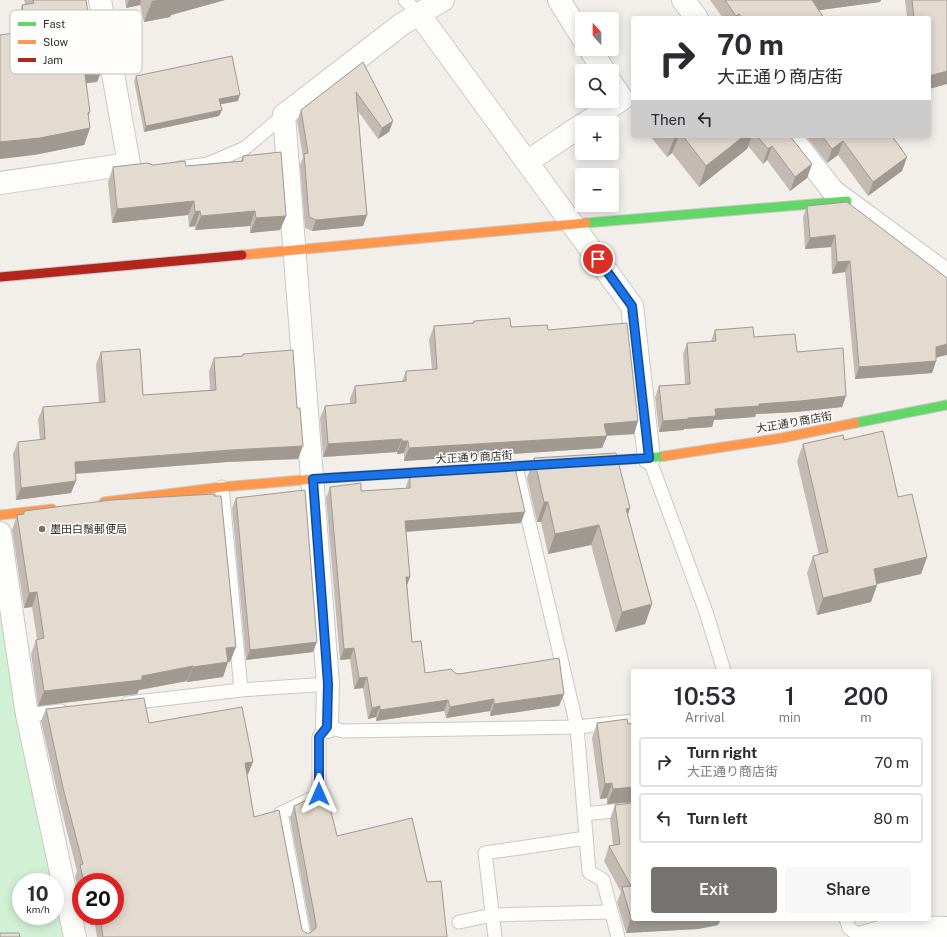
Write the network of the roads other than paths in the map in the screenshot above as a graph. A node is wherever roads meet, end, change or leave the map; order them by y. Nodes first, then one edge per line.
1 (100, 0) edge
2 (443, 0) edge
3 (559, 0) edge
4 (683, 0) edge
5 (412, 7) edge
6 (102, 10) edge
7 (695, 16) edge
8 (575, 26) edge
9 (116, 74) edge
10 (608, 108) edge
11 (284, 115) junction
12 (596, 116) edge
13 (575, 130) edge
14 (792, 138) edge
15 (527, 162) junction
16 (170, 169) edge
17 (0, 183) edge
18 (847, 201) junction
19 (573, 224) junction
20 (295, 251) junction
21 (947, 275) edge
22 (0, 277) edge
23 (946, 410) edge
24 (649, 458) junction
25 (516, 467) junction
26 (313, 479) junction
27 (222, 487) junction
28 (96, 503) edge
29 (64, 508) edge
30 (0, 515) edge
31 (0, 533) edge
32 (562, 660) junction
33 (546, 663) edge
34 (723, 669) edge
35 (328, 684) junction
36 (241, 690) junction
37 (114, 705) edge
38 (74, 709) edge
39 (27, 715) junction
40 (631, 721) edge
41 (327, 727) junction
42 (577, 727) junction
43 (631, 809) edge
44 (584, 814) junction
45 (586, 838) junction
46 (611, 912) junction
47 (492, 915) junction
48 (846, 921) edge
49 (459, 922) dead end
50 (947, 928) edge
51 (75, 937) edge
52 (304, 937) edge
53 (495, 937) edge
54 (618, 937) edge
55 (862, 937) edge

1 - 6 street
2 - 5 street
3 - 8 street
4 - 7 street
5 - 11 street
5 - 15 street
9 - 17 street
10 - 12 street
11 - 16 lane
11 - 20 street
13 - 15 street
14 - 18 street
15 - 19 street
18 - 19 street
18 - 21 street
19 - 20 street
19 - 24 street
20 - 22 street
20 - 26 street
23 - 24 street, 大正通り商店街
24 - 25 street, 大正通り商店街
24 - 34 lane
25 - 26 street, 大正通り商店街
25 - 32 lane
26 - 27 street, 大正通り商店街
26 - 35 street
27 - 28 street, 大正通り商店街
27 - 36 lane
29 - 30 street
31 - 39 street
32 - 33 lane
32 - 42 lane
35 - 36 lane
35 - 41 street
36 - 37 lane
38 - 39 lane
39 - 51 street
40 - 42 lane
41 - 42 lane
41 - 52 lane
42 - 44 lane
43 - 44 lane
44 - 45 lane
45 - 46 lane
45 - 47 lane
46 - 47 lane
46 - 54 lane
47 - 49 lane
47 - 53 lane
48 - 55 lane
50 - 55 street

